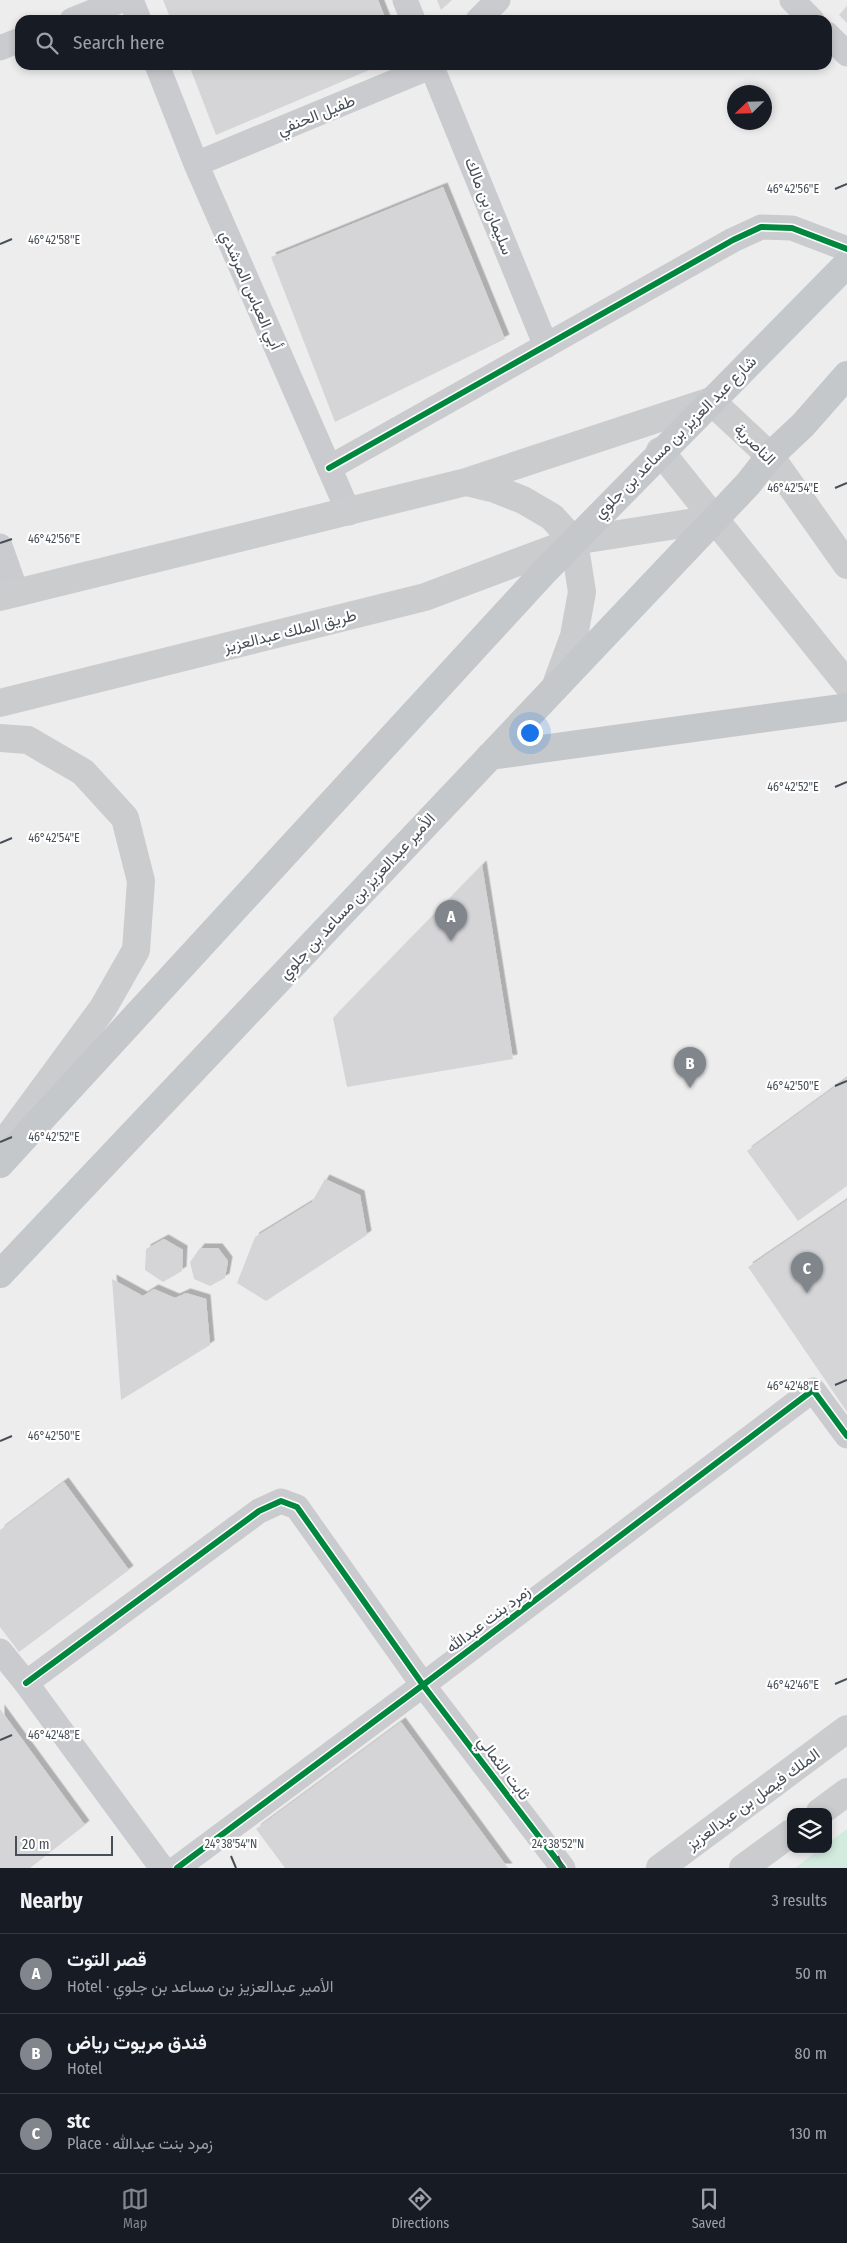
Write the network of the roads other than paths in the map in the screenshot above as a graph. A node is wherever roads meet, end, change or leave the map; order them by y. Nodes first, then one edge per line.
1 (122, 0) edge
2 (132, 0) edge
3 (405, 0) edge
4 (498, 0) edge
5 (792, 0) edge
6 (84, 15) edge
7 (137, 15) edge
8 (411, 15) edge
9 (483, 15) edge
10 (807, 15) edge
11 (832, 39) edge
12 (15, 42) edge
13 (0, 48) edge
14 (847, 54) edge
15 (159, 70) edge
16 (423, 70) edge
17 (435, 70) edge
18 (196, 164) junction
19 (847, 249) edge
20 (847, 264) edge
21 (546, 346) junction
22 (847, 376) edge
23 (710, 401) junction
24 (660, 452) junction
25 (770, 456) junction
26 (329, 468) junction
27 (466, 482) junction
28 (348, 513) junction
29 (715, 518) junction
30 (574, 541) junction
31 (0, 546) edge
32 (847, 565) edge
33 (9, 595) edge
34 (847, 684) edge
35 (556, 685) junction
36 (0, 704) edge
37 (847, 707) edge
38 (0, 738) edge
39 (490, 756) junction
40 (0, 1148) edge
41 (0, 1164) edge
42 (0, 1274) edge
43 (847, 1436) edge
44 (0, 1651) edge
45 (26, 1683) junction
46 (423, 1685) junction
47 (847, 1729) edge
48 (847, 1792) edge
49 (825, 1808) edge
50 (787, 1836) edge
51 (162, 1868) edge
52 (177, 1868) edge
53 (563, 1868) edge
54 (660, 1868) edge
55 (743, 1868) edge

1 - 6 street
2 - 7 street
3 - 8 street
4 - 9 street
5 - 10 street
11 - 14 street
12 - 13 street
15 - 18 street, أبي العباس المرشدي
16 - 18 street, طفيل الحنفي
17 - 21 street, سليمان بن مالك
18 - 26 street, أبي العباس المرشدي
19 - 21 street
20 - 23 main road, شارع عبد العزيز بن مساعد بن جلوي
21 - 26 street
22 - 25 main road
23 - 24 main road, شارع عبد العزيز بن مساعد بن جلوي
23 - 25 main road, الناصرية
23 - 27 main road
24 - 29 main road
24 - 30 main road, شارع عبد العزيز بن مساعد بن جلوي
25 - 29 main road
25 - 32 main road, الناصرية
26 - 28 street, أبي العباس المرشدي
27 - 28 main road
27 - 30 main road
28 - 33 main road
29 - 30 main road, طريق الملك عبدالعزيز
29 - 34 main road
29 - 35 main road, الأمير عبدالعزيز بن مساعد بن جلوي
30 - 35 main road
30 - 36 main road, طريق الملك عبدالعزيز
30 - 41 main road, شارع عبد العزيز بن مساعد بن جلوي
31 - 33 street
35 - 39 main road, الأمير عبدالعزيز بن مساعد بن جلوي
37 - 39 main road
38 - 40 main road
39 - 42 main road, الأمير عبدالعزيز بن مساعد بن جلوي
43 - 46 street, زمرد بنت عبدالله
44 - 45 street
45 - 46 street, ثابت الثمالي
45 - 51 street
46 - 52 street, زمرد بنت عبدالله
46 - 53 street, ثابت الثمالي
47 - 54 main road, الملك فيصل بن عبدالعزيز
48 - 49 main road
50 - 55 main road

